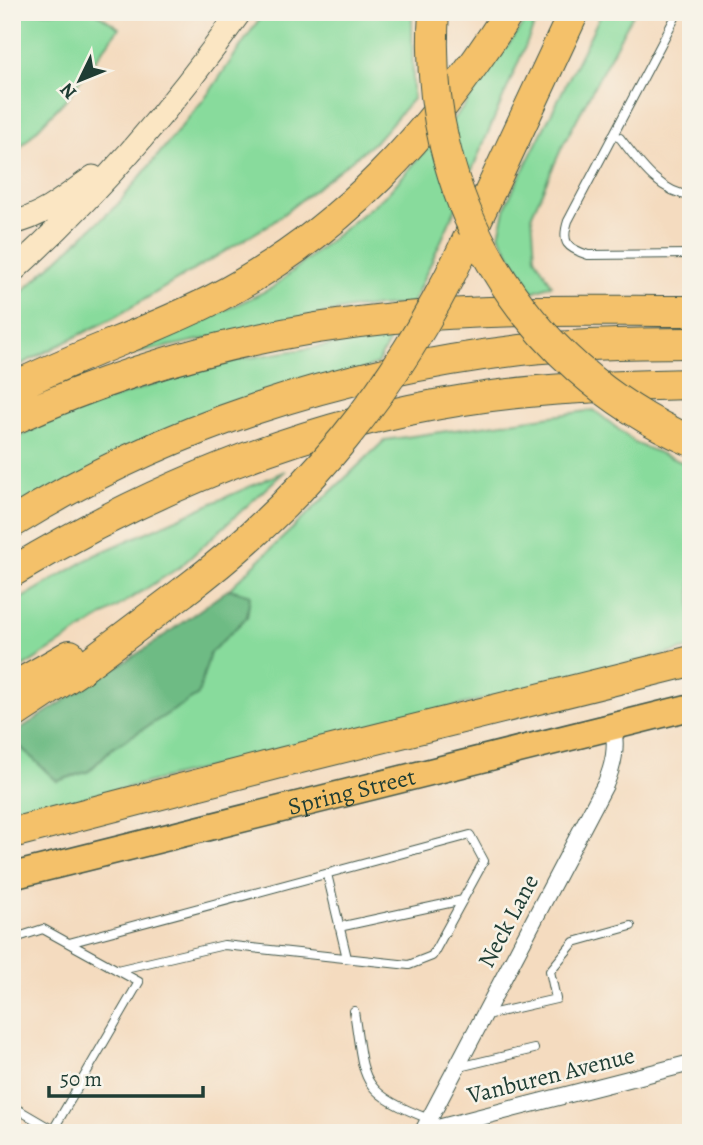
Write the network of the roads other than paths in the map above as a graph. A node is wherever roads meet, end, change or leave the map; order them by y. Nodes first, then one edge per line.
1 (240, 12) edge
2 (434, 12) edge
3 (509, 12) edge
4 (574, 12) edge
5 (678, 12) edge
6 (613, 135) junction
7 (140, 141) junction
8 (691, 196) edge
9 (12, 223) edge
10 (691, 254) edge
11 (12, 272) edge
12 (691, 311) edge
13 (691, 343) edge
14 (691, 384) edge
15 (12, 388) edge
16 (12, 420) edge
17 (691, 441) edge
18 (12, 523) edge
19 (12, 572) edge
20 (183, 592) junction
21 (691, 661) edge
22 (632, 676) junction
23 (691, 681) edge
24 (12, 688) edge
25 (685, 710) edge
26 (12, 715) edge
27 (613, 725) junction
28 (12, 833) edge
29 (327, 874) junction
30 (12, 876) edge
31 (463, 900) junction
32 (631, 926) dead end
33 (339, 927) junction
34 (12, 939) edge
35 (69, 943) junction
36 (346, 958) junction
37 (117, 970) junction
38 (354, 1011) dead end
39 (483, 1015) junction
40 (534, 1049) dead end
41 (691, 1063) edge
42 (456, 1068) junction
43 (12, 1106) edge
44 (424, 1128) edge
45 (53, 1131) edge

1 - 7 street
2 - 17 highway, bridge
3 - 15 highway
4 - 20 highway, bridge
5 - 6 lane
6 - 8 lane
6 - 10 lane
7 - 9 street
7 - 11 street
12 - 16 highway
13 - 18 highway
14 - 19 highway
20 - 24 highway
20 - 26 highway
21 - 22 highway
22 - 23 highway
22 - 28 highway
25 - 27 main road, Spring Street
27 - 30 main road, Spring Street
27 - 39 street, Neck Lane
29 - 31 lane
29 - 33 lane
29 - 35 lane
31 - 33 lane
31 - 36 lane
32 - 39 lane
33 - 36 lane
34 - 35 lane
35 - 37 lane
36 - 37 lane
37 - 45 lane
38 - 44 lane
39 - 42 street, Neck Lane
40 - 42 lane
41 - 44 street, Vanburen Avenue
42 - 44 street, Neck Lane
43 - 45 lane

